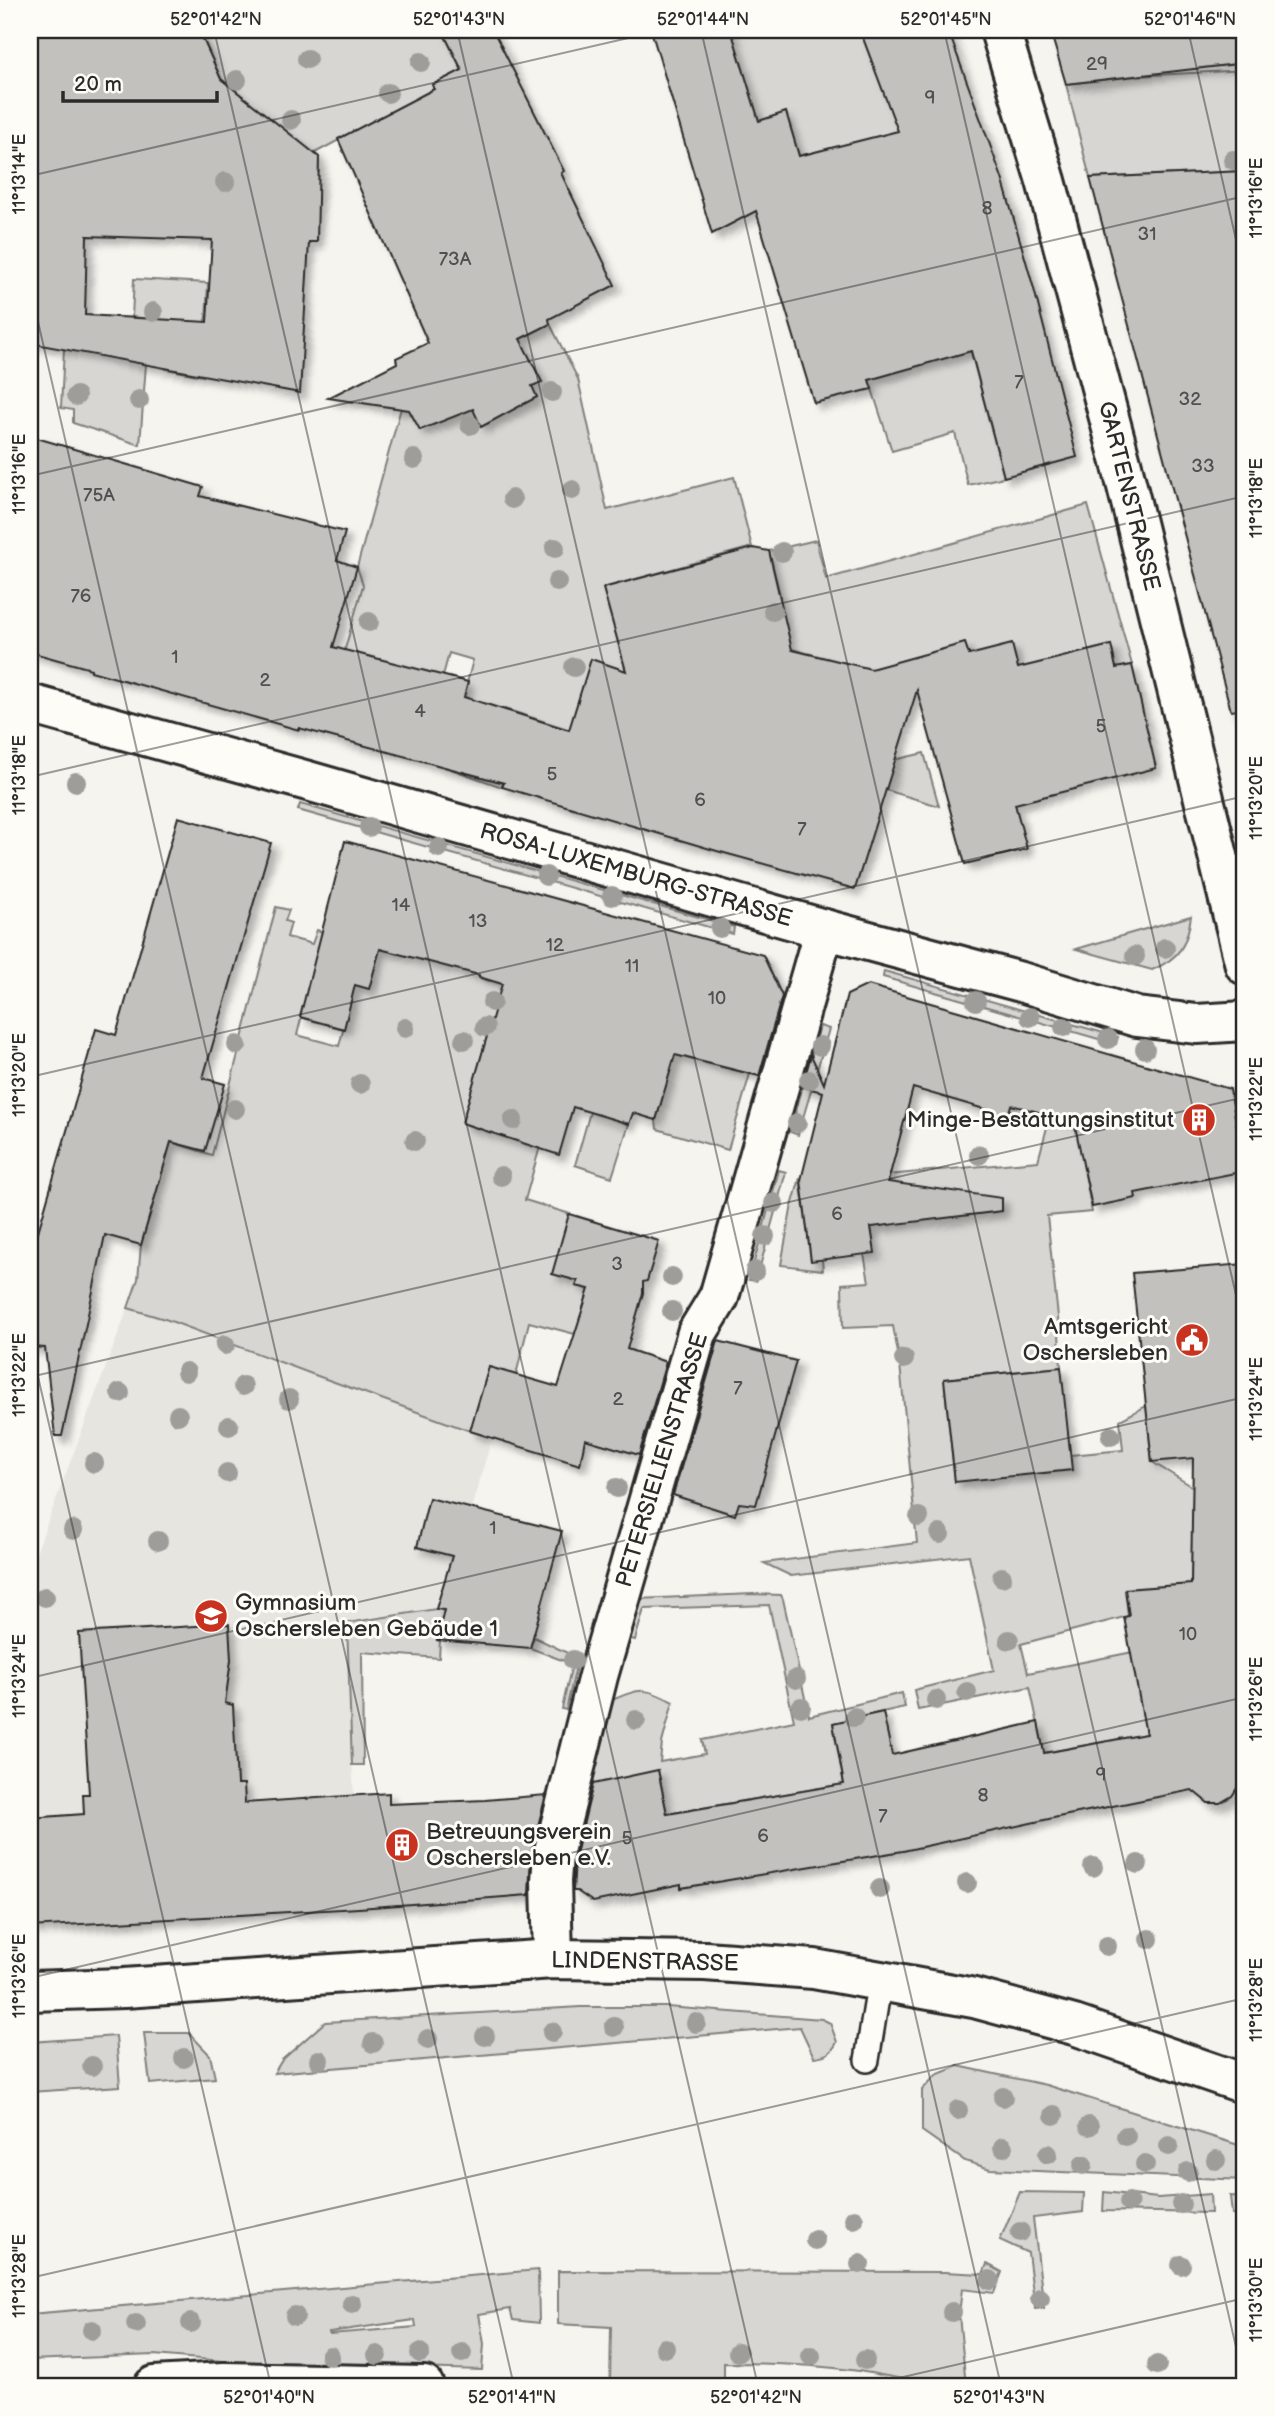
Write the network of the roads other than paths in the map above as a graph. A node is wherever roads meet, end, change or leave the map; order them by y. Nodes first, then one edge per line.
1 (1000, 30) edge
2 (30, 704) edge
3 (824, 929) junction
4 (1245, 965) edge
5 (1245, 1021) edge
6 (553, 1959) junction
7 (880, 1980) junction
8 (30, 1991) edge
9 (867, 2060) dead end
10 (1245, 2084) edge
11 (154, 2386) edge
12 (424, 2386) edge

1 - 4 street, GARTENSTRASSE
2 - 3 street, ROSA-LUXEMBURG-STRASSE
3 - 5 street, ROSA-LUXEMBURG-STRASSE
3 - 6 street, PETERSIELIENSTRASSE
6 - 7 street, LINDENSTRASSE
6 - 8 street, LINDENSTRASSE
7 - 9 lane
7 - 10 street, LINDENSTRASSE
11 - 12 street

